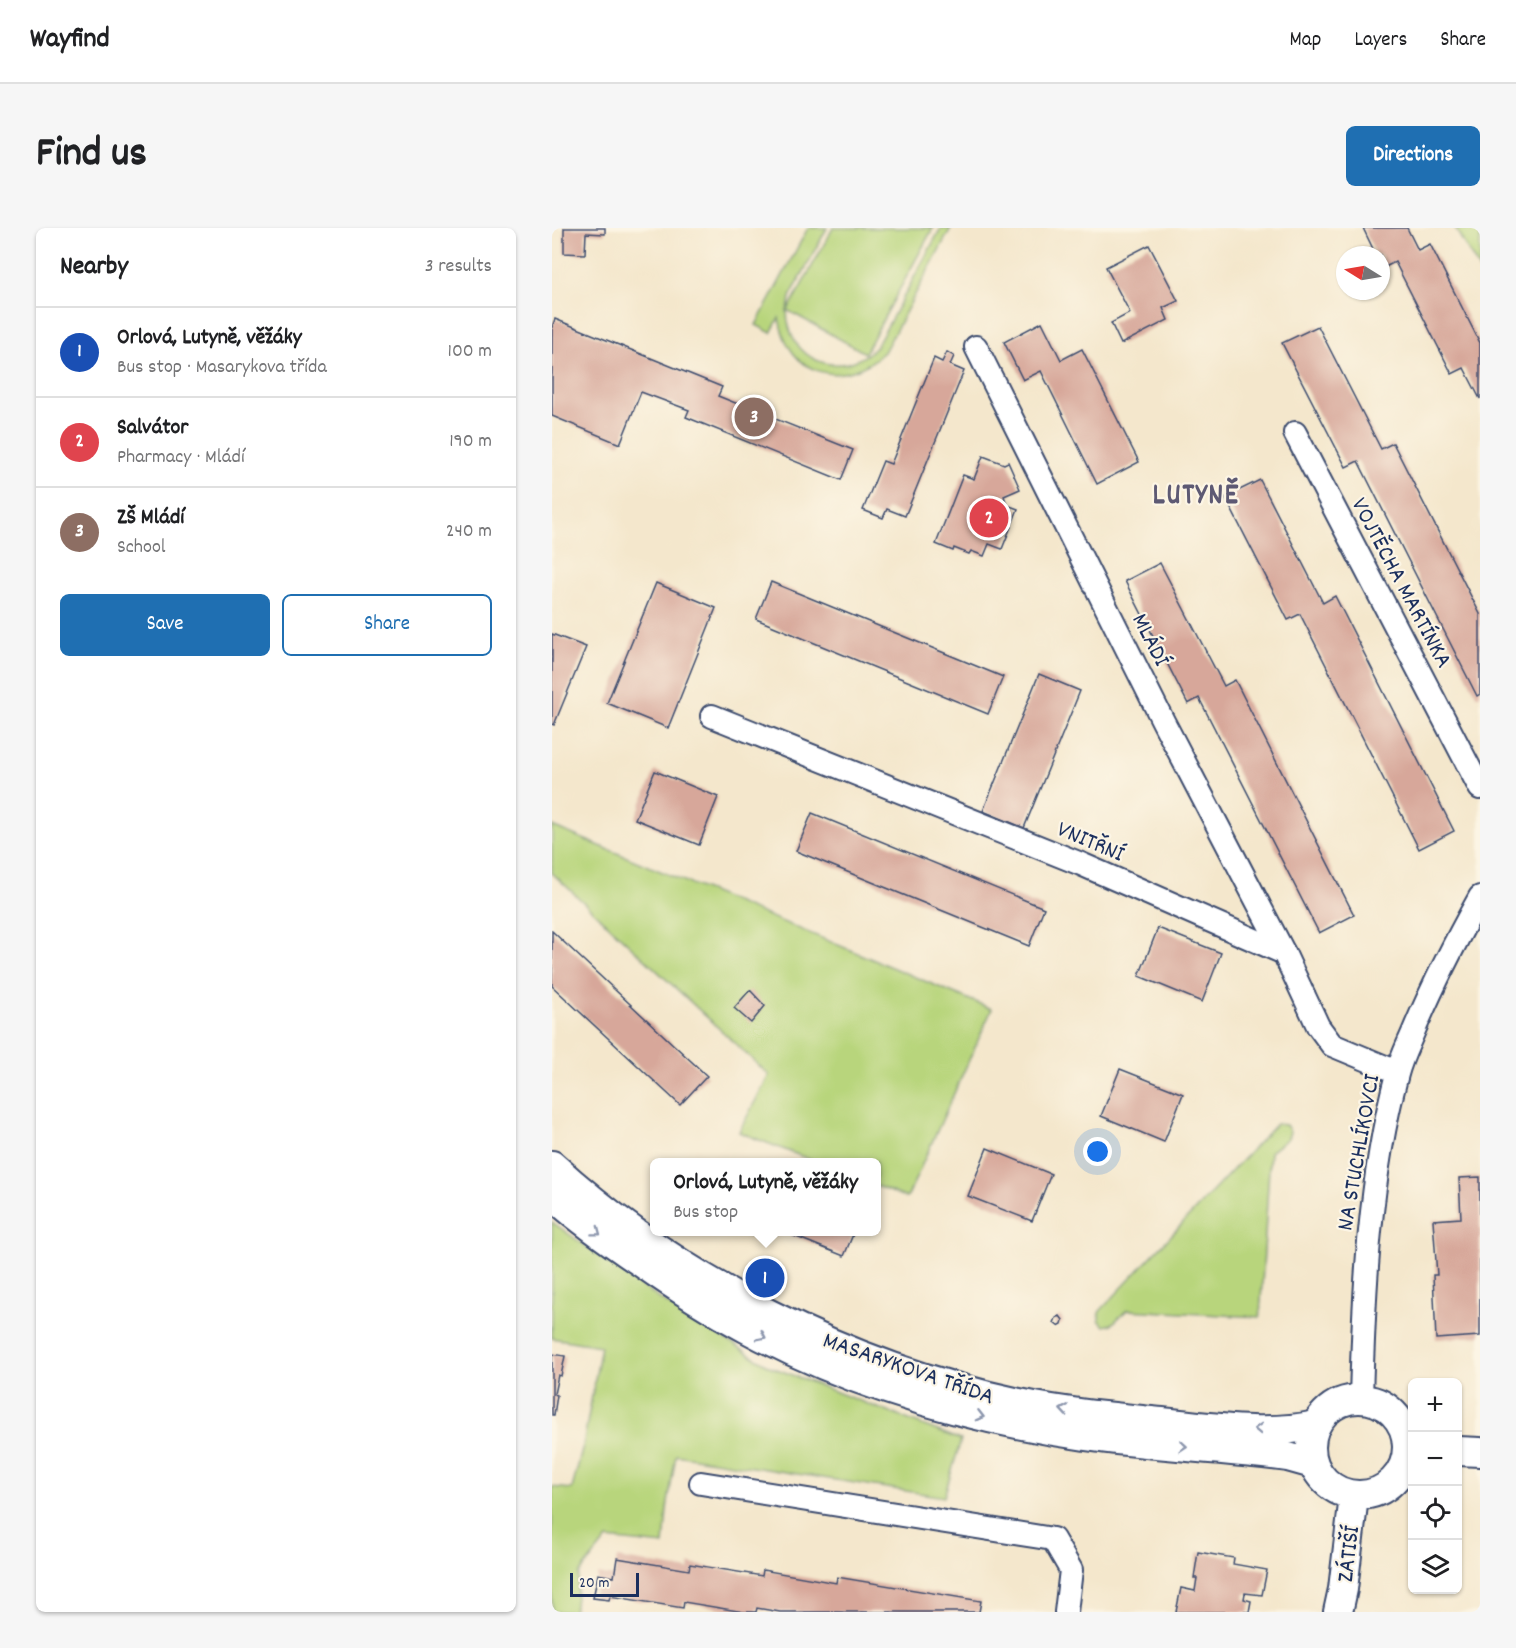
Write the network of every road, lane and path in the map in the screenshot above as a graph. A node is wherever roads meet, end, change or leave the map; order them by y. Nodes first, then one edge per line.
1 (976, 347) dead end
2 (1295, 433) dead end
3 (712, 716) dead end
4 (1480, 788) edge
5 (1480, 897) edge
6 (1284, 953) junction
7 (1397, 1072) junction
8 (552, 1165) edge
9 (552, 1195) edge
10 (1362, 1398) junction
11 (1316, 1425) junction
12 (1408, 1442) edge
13 (1462, 1451) edge
14 (1480, 1452) edge
15 (1408, 1454) edge
16 (1313, 1464) junction
17 (701, 1484) dead end
18 (1354, 1496) junction
19 (1066, 1612) edge
20 (1338, 1612) edge

1 - 6 street, MLÁDÍ
2 - 4 street, VOJTĚCHA MARTÍNKA
3 - 6 street, VNITŘNÍ
5 - 7 street, NA STUCHLÍKOVCI
6 - 7 street
7 - 10 street, NA STUCHLÍKOVCI
11 -> 8 street, MASARYKOVA TŘÍDA
9 -> 16 street, MASARYKOVA TŘÍDA
10 - 11 street
10 - 12 street
11 - 16 street
13 - 14 street
15 - 18 street
16 - 18 street
17 - 19 street
18 - 20 street, ZÁTIŠÍ

